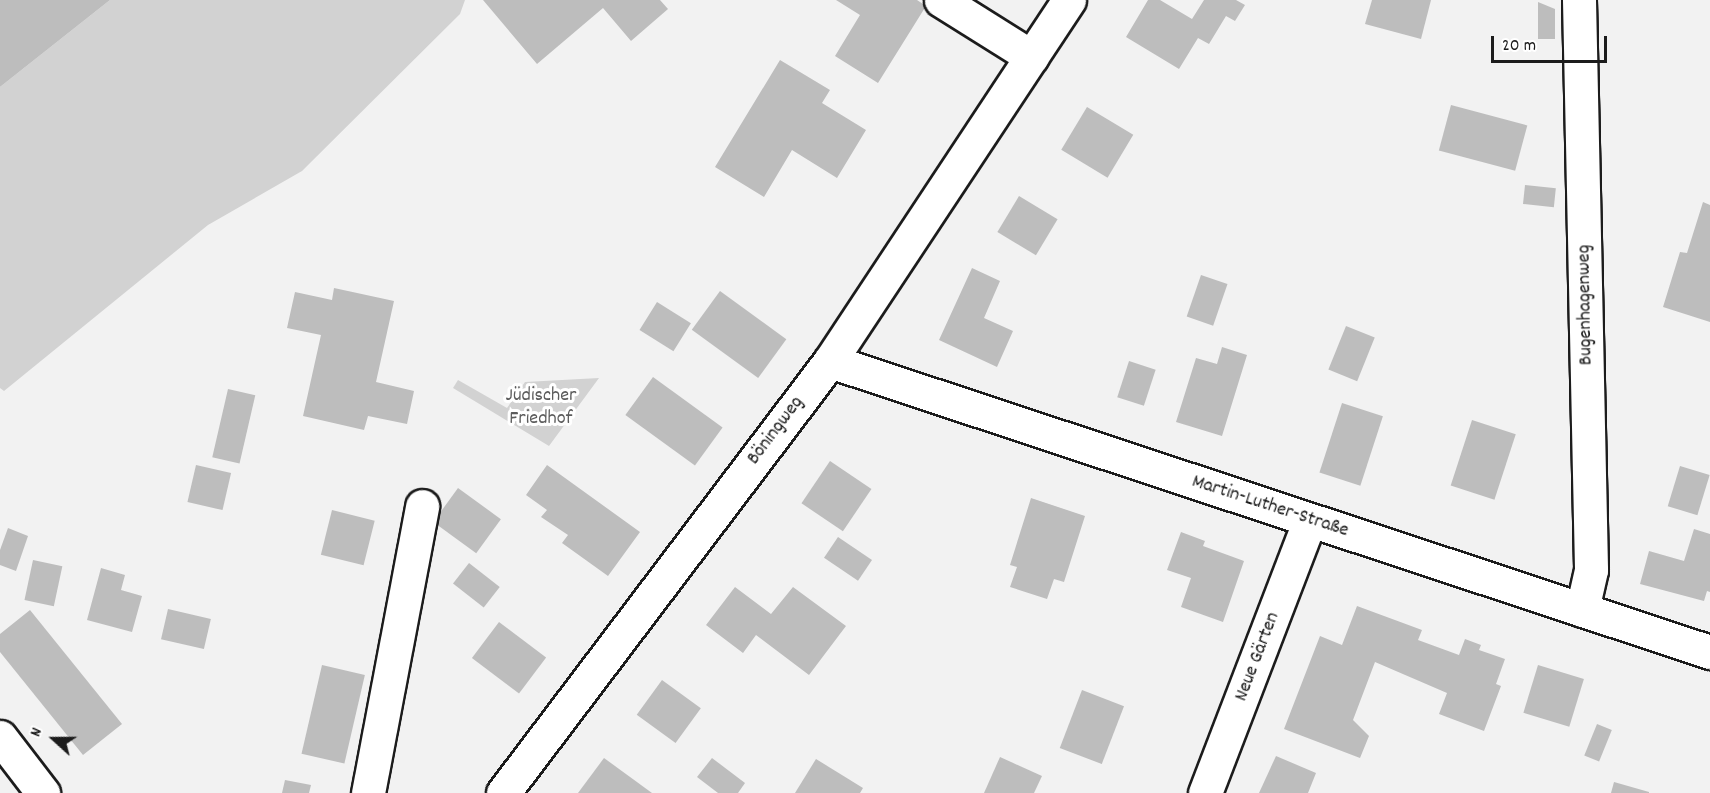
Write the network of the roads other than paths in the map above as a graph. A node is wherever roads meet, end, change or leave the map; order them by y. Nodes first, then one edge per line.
1 (941, 0) edge
2 (1070, 0) edge
3 (1579, 0) edge
4 (1032, 57) junction
5 (830, 361) junction
6 (422, 506) dead end
7 (1310, 520) junction
8 (1582, 610) junction
9 (1710, 652) edge
10 (0, 737) edge
11 (43, 793) edge
12 (368, 793) edge
13 (503, 793) edge
14 (1205, 793) edge

1 - 4 street
2 - 4 street, Böningweg
3 - 8 street, Bugenhagenweg
4 - 5 street, Böningweg
5 - 7 street, Martin-Luther-Straße
5 - 13 street, Böningweg
6 - 12 street
7 - 8 street, Martin-Luther-Straße
7 - 14 street, Neue Gärten
8 - 9 street, Martin-Luther-Straße
10 - 11 street

